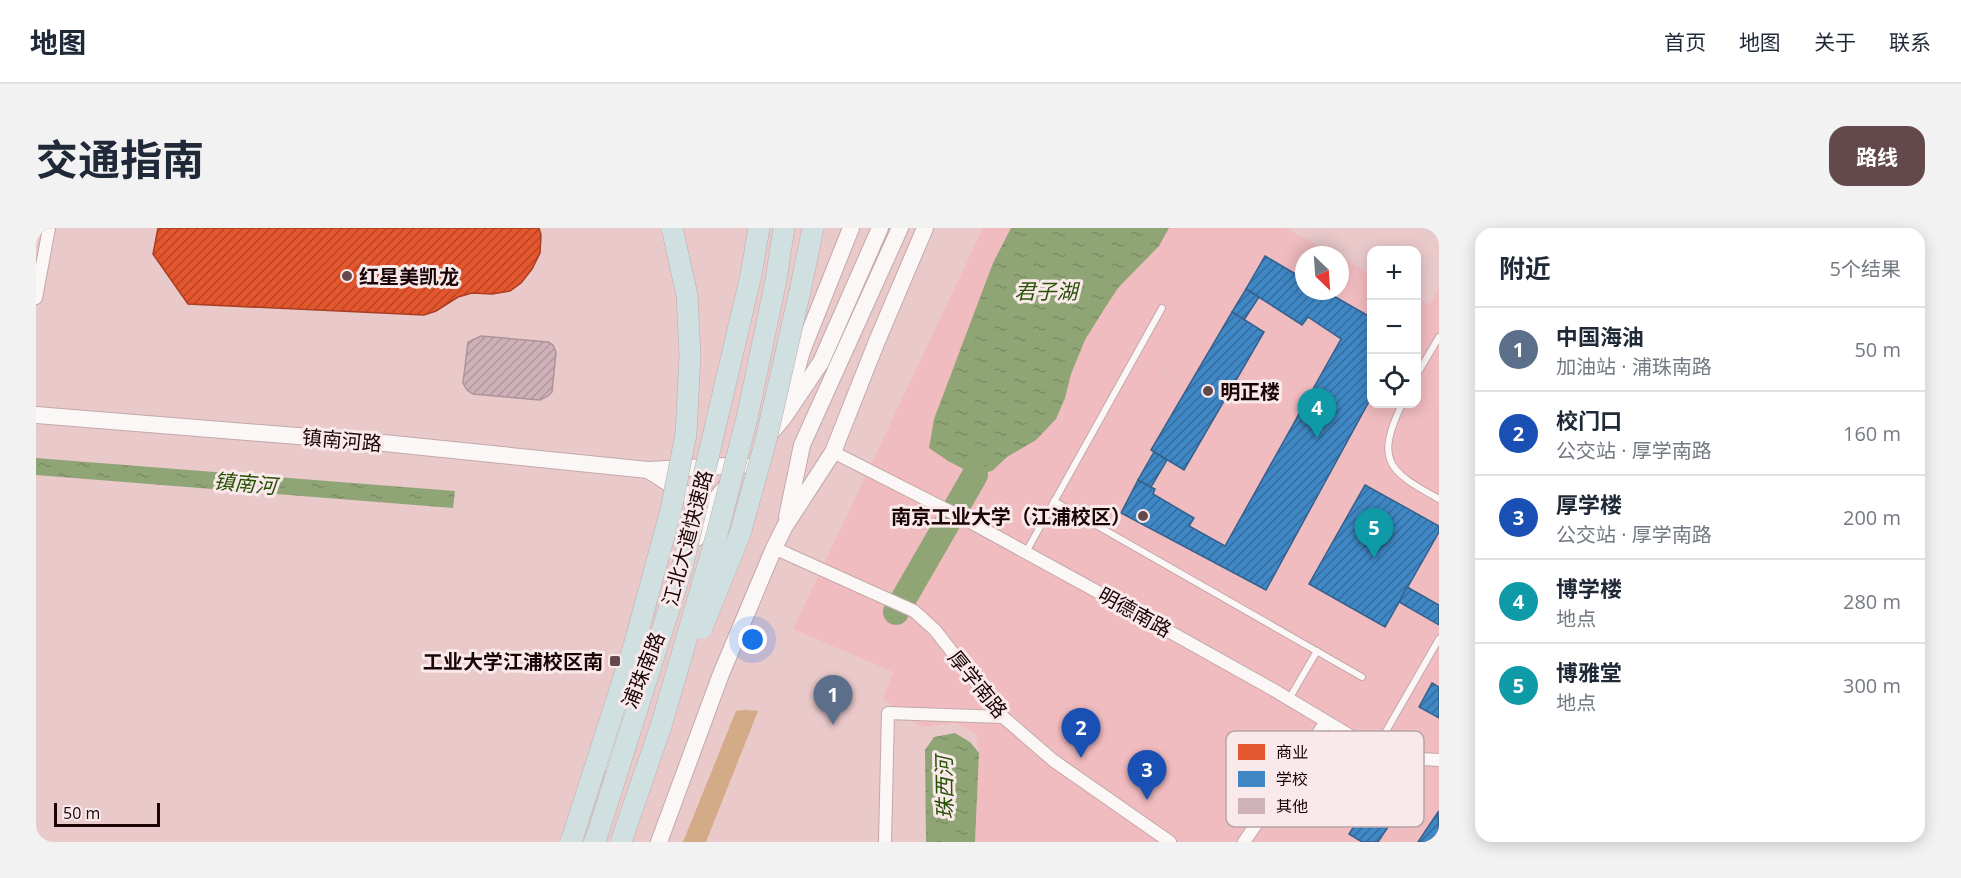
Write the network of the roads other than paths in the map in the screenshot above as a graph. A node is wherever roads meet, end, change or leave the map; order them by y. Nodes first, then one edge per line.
1 (49, 228) edge
2 (672, 228) edge
3 (759, 228) edge
4 (784, 228) edge
5 (813, 228) edge
6 (851, 228) edge
7 (880, 228) edge
8 (900, 228) edge
9 (925, 228) edge
10 (36, 298) edge
11 (1162, 308) dead end
12 (1439, 337) edge
13 (1421, 368) edge
14 (1400, 408) edge
15 (36, 415) edge
16 (784, 417) junction
17 (833, 452) junction
18 (744, 465) junction
19 (648, 470) junction
20 (1439, 499) edge
21 (1054, 501) junction
22 (708, 509) junction
23 (785, 526) junction
24 (774, 548) junction
25 (1026, 552) junction
26 (1439, 639) edge
27 (1317, 651) junction
28 (1362, 677) dead end
29 (1288, 699) junction
30 (1003, 717) junction
31 (1326, 722) junction
32 (661, 726) junction
33 (1320, 731) edge
34 (1342, 731) edge
35 (1386, 731) edge
36 (1424, 759) edge
37 (1439, 760) edge
38 (1255, 827) edge
39 (573, 842) edge
40 (595, 842) edge
41 (621, 842) edge
42 (659, 842) edge
43 (885, 842) edge
44 (1170, 842) edge
45 (1245, 842) edge

1 - 10 street
2 - 39 highway, bridge
3 - 40 highway, 江北大道快速路, bridge
4 - 32 highway, 江北大道快速路, bridge
5 - 32 highway, bridge
6 - 16 street, 浦珠南路
7 - 16 street, 浦珠南路
8 - 23 street
9 - 17 street
11 - 21 lane
12 - 13 lane
14 - 20 lane
15 - 19 street, 镇南河路
16 - 18 street, 浦珠南路
17 - 23 street
17 - 25 street, 明德南路
18 - 19 street, 镇南河路
18 - 22 street, 浦珠南路
19 - 22 street
21 - 25 lane
21 - 27 lane
22 - 39 street, 浦珠南路
23 - 24 street
24 - 30 street, 厚学南路
24 - 42 street
25 - 29 street, 明德南路
26 - 35 lane
27 - 28 lane
27 - 29 lane
29 - 31 street, 明德南路
30 - 43 street
30 - 44 street, 厚学南路
31 - 33 street
31 - 34 street, 明德南路
32 - 41 highway, 江北大道快速路, bridge
36 - 37 street, 明德南路
38 - 45 street

